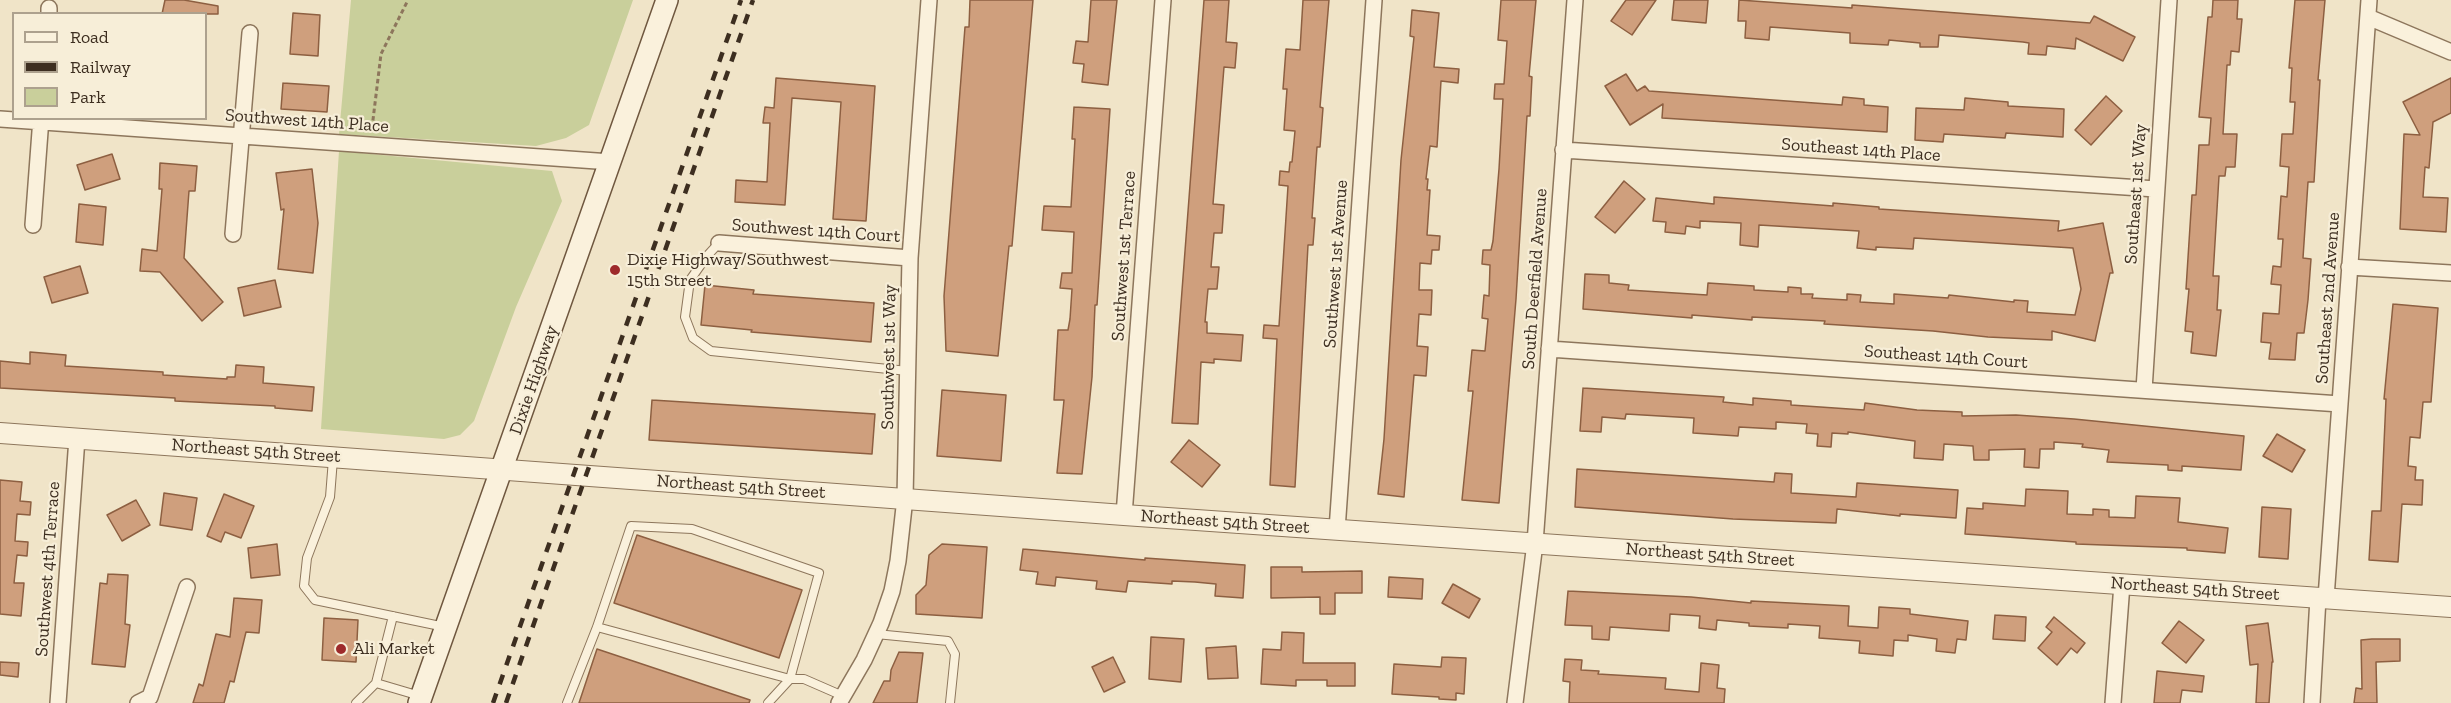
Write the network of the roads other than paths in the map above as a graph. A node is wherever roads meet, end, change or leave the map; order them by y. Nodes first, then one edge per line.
1 (667, 0) edge
2 (929, 0) edge
3 (1163, 0) edge
4 (1374, 0) edge
5 (1575, 0) edge
6 (2169, 0) edge
7 (2369, 0) edge
8 (2368, 17) junction
9 (250, 33) dead end
10 (2451, 52) edge
11 (41, 120) edge
12 (241, 136) junction
13 (1563, 150) junction
14 (611, 162) junction
15 (2156, 189) junction
16 (33, 225) dead end
17 (233, 234) dead end
18 (719, 243) joint
19 (910, 258) junction
20 (2349, 267) junction
21 (2451, 273) edge
22 (1549, 349) junction
23 (908, 371) junction
24 (2144, 390) junction
25 (2340, 404) junction
26 (0, 432) edge
27 (77, 438) junction
28 (333, 456) junction
29 (503, 469) junction
30 (905, 498) junction
31 (1124, 515) junction
32 (1337, 530) junction
33 (1534, 552) junction
34 (2122, 584) junction
35 (187, 587) dead end
36 (2322, 598) junction
37 (2451, 607) edge
38 (393, 616) junction
39 (446, 627) junction
40 (597, 627) junction
41 (876, 634) junction
42 (790, 679) junction
43 (376, 683) junction
44 (144, 700) edge
45 (421, 700) edge
46 (841, 700) edge
47 (58, 703) edge
48 (356, 703) edge
49 (567, 703) edge
50 (768, 703) edge
51 (950, 703) edge
52 (1515, 703) edge
53 (2113, 703) edge
54 (2312, 703) edge

1 - 14 main road, Dixie Highway
2 - 19 street, Southwest 1st Way
3 - 31 street, Southwest 1st Terrace
4 - 32 street, Southwest 1st Avenue
5 - 13 street, South Deerfield Avenue
6 - 15 street, Southeast 1st Way
7 - 8 street, Southeast 2nd Avenue
8 - 10 street
8 - 20 street, Southeast 2nd Avenue
9 - 12 street
11 - 12 street, Southwest 14th Place
11 - 16 street
12 - 14 street, Southwest 14th Place
12 - 17 street
13 - 15 street, Southeast 14th Place
13 - 22 street, South Deerfield Avenue
14 - 29 main road, Dixie Highway
15 - 24 street, Southeast 1st Way
18 - 19 street, Southwest 14th Court
18 - 23 lane
19 - 23 street, Southwest 1st Way
20 - 21 street
20 - 25 street, Southeast 2nd Avenue
22 - 24 street, Southeast 14th Court
22 - 33 street, South Deerfield Avenue
23 - 30 street, Southwest 1st Way
24 - 25 street, Southeast 14th Court
25 - 36 street, Southeast 2nd Avenue
26 - 27 street, Northeast 54th Street
27 - 28 street, Northeast 54th Street
27 - 47 street, Southwest 4th Terrace
28 - 29 street, Northeast 54th Street
28 - 38 lane
29 - 30 street, Northeast 54th Street
29 - 39 main road, Dixie Highway
30 - 31 street, Northeast 54th Street
30 - 41 street, Southwest 1st Way
31 - 32 street, Northeast 54th Street
32 - 33 street, Northeast 54th Street
33 - 34 street, Northeast 54th Street
33 - 52 street, South Deerfield Avenue
34 - 36 street, Northeast 54th Street
34 - 53 street
35 - 44 street
36 - 37 street, Northeast 54th Street
36 - 54 street, Southeast 2nd Avenue
38 - 39 lane
38 - 43 lane
39 - 45 main road, Dixie Highway
40 - 42 lane
40 - 42 lane
40 - 49 lane
41 - 46 street, Southwest 1st Way
41 - 51 lane
42 - 46 lane
42 - 50 lane
43 - 45 lane
43 - 48 lane

